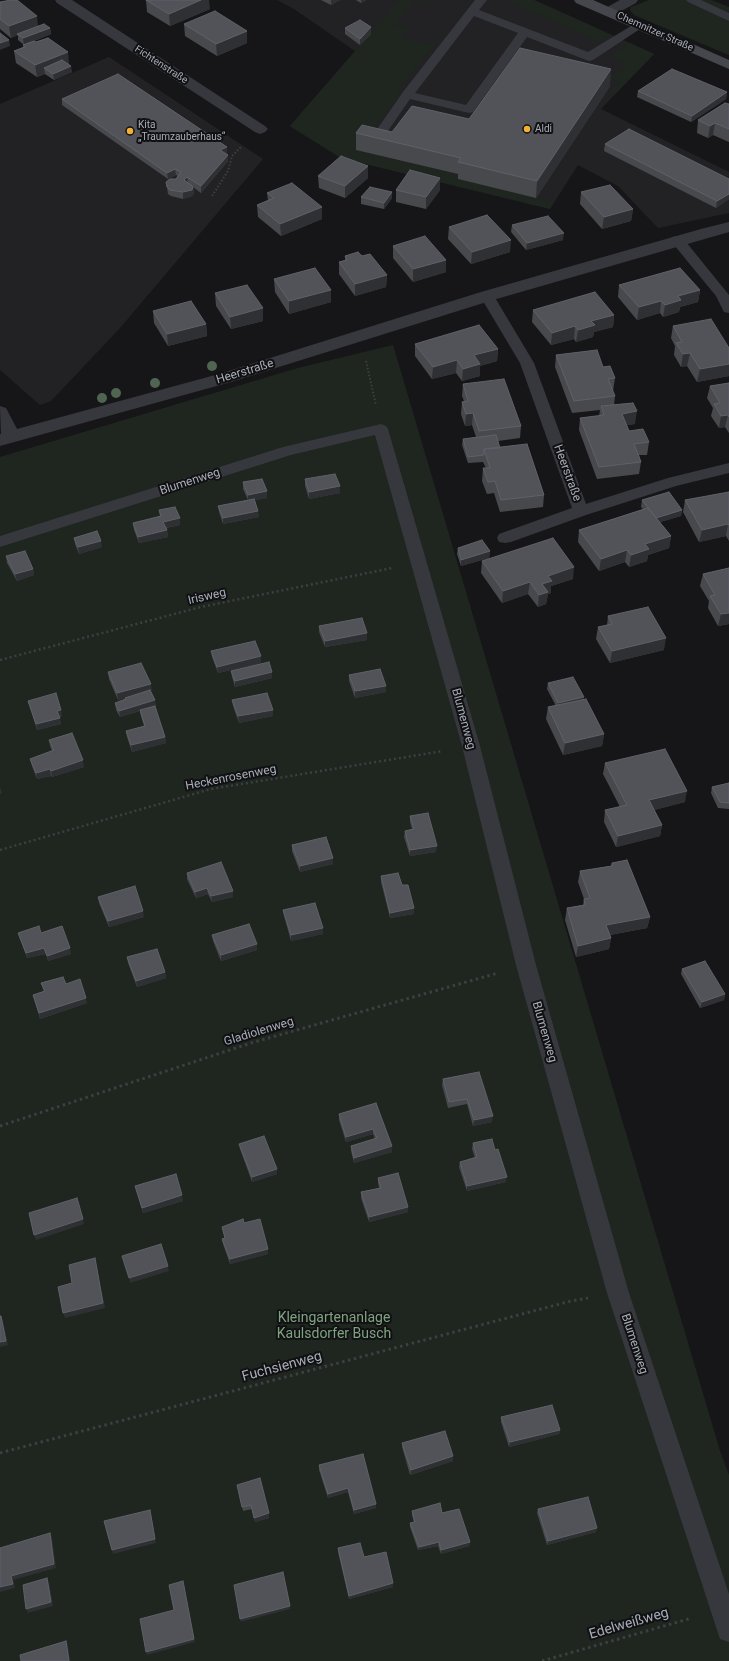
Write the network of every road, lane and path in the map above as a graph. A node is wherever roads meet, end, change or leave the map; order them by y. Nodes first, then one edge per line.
1 (62, 0) edge
2 (481, 0) edge
3 (581, 0) edge
4 (631, 0) edge
5 (692, 0) edge
6 (472, 11) junction
7 (609, 12) junction
8 (729, 17) edge
9 (640, 25) junction
10 (525, 31) junction
11 (729, 65) edge
12 (408, 95) junction
13 (260, 129) joint
14 (377, 138) edge
15 (212, 196) dead end
16 (729, 227) edge
17 (677, 240) junction
18 (487, 296) junction
19 (729, 309) edge
20 (354, 338) junction
21 (0, 412) edge
22 (381, 429) junction
23 (6, 439) edge
24 (729, 468) edge
25 (580, 511) junction
26 (505, 538) dead end
27 (0, 542) edge
28 (420, 563) junction
29 (0, 660) edge
30 (471, 746) junction
31 (0, 850) edge
32 (526, 965) junction
33 (0, 1126) edge
34 (618, 1293) junction
35 (0, 1453) edge
36 (722, 1611) junction
37 (729, 1630) edge
38 (542, 1661) edge

1 - 13 street, Fichtenstraße
2 - 6 lane
3 - 7 main road, Chemnitzer Straße
4 - 7 street
5 - 8 lane
6 - 10 lane
6 - 12 lane
7 - 9 main road, Chemnitzer Straße
9 - 10 lane
9 - 11 main road, Chemnitzer Straße
10 - 12 lane
12 - 14 lane
13 - 15 path
16 - 17 street, Heerstraße
17 - 18 street, Heerstraße
17 - 19 lane
18 - 20 street, Heerstraße
18 - 25 lane, Heerstraße
20 - 22 path
20 - 23 street, Heerstraße
21 - 23 street
22 - 27 lane, Blumenweg
22 - 28 lane, Blumenweg
24 - 25 lane, Heerstraße
25 - 26 lane
28 - 29 path, Irisweg
28 - 30 lane, Blumenweg
30 - 31 path, Heckenrosenweg
30 - 32 lane, Blumenweg
32 - 33 path, Gladiolenweg
32 - 34 lane, Blumenweg
34 - 35 path, Fuchsienweg
34 - 36 lane, Blumenweg
36 - 37 lane, Blumenweg
36 - 38 path, Edelweißweg

